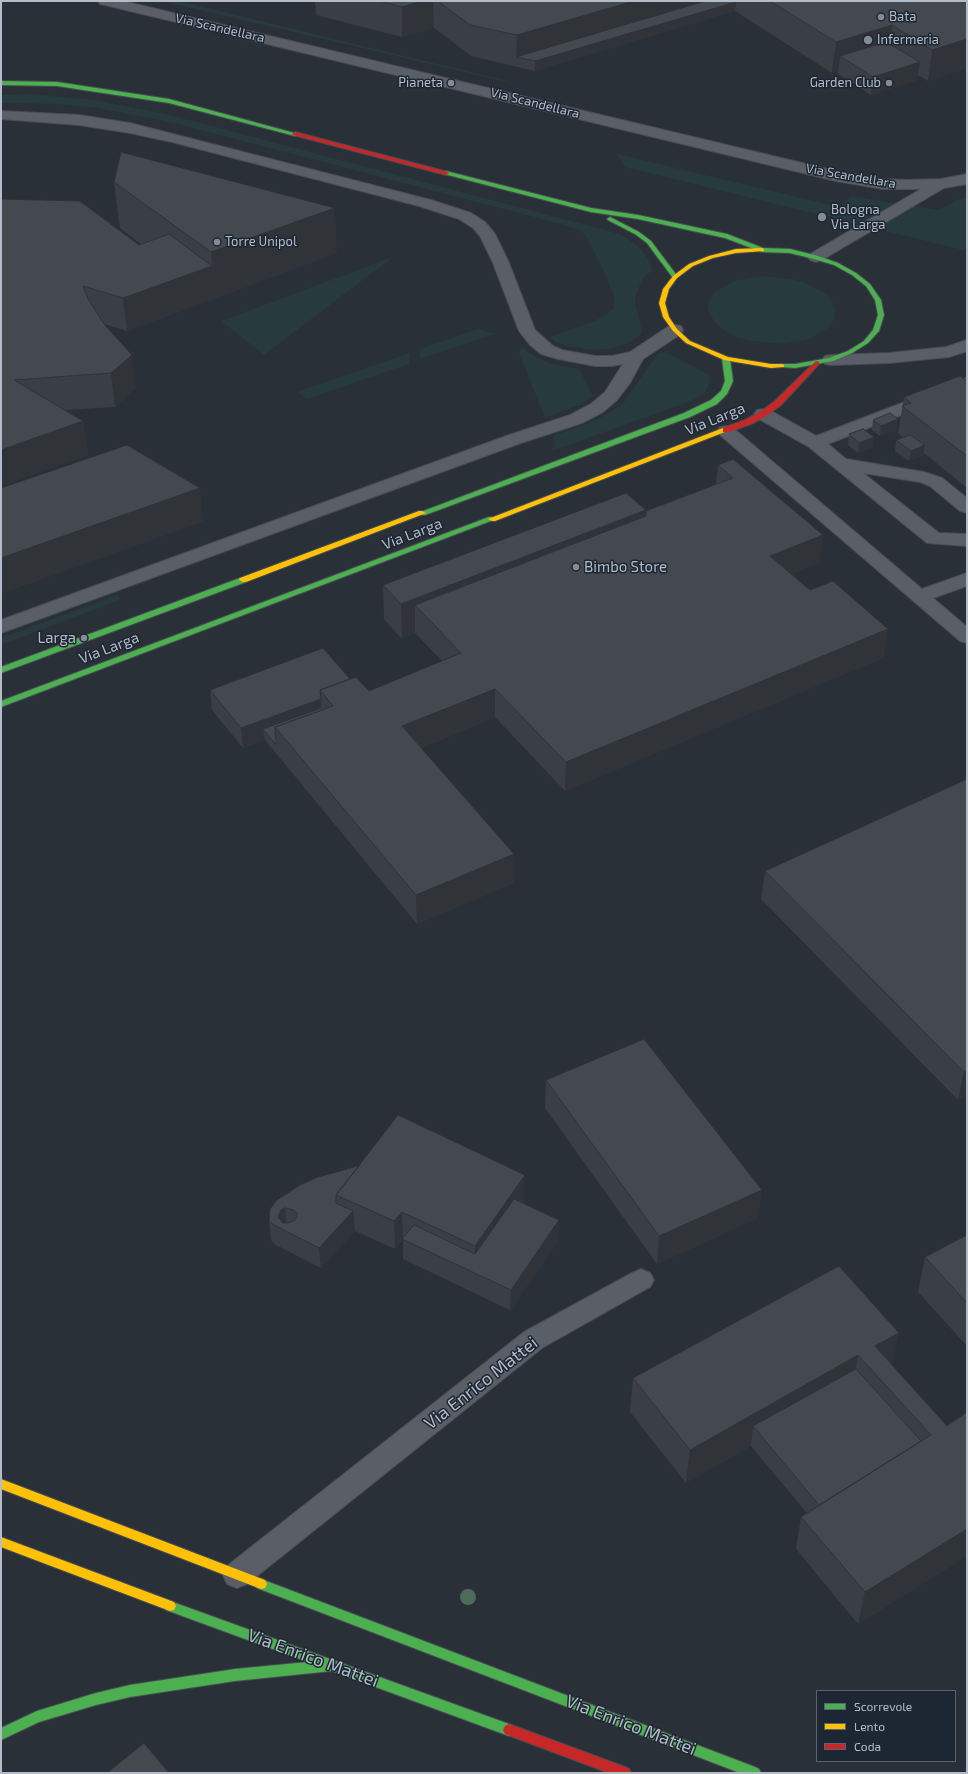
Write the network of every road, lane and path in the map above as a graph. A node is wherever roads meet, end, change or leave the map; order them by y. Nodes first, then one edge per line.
1 (105, 1) edge
2 (1, 83) edge
3 (1, 115) edge
4 (967, 179) edge
5 (941, 184) junction
6 (591, 210) junction
7 (762, 250) junction
8 (816, 257) junction
9 (675, 276) junction
10 (675, 330) junction
11 (967, 345) edge
12 (949, 352) junction
13 (636, 356) junction
14 (726, 359) junction
15 (824, 361) junction
16 (967, 363) edge
17 (967, 383) edge
18 (949, 390) junction
19 (967, 403) edge
20 (763, 414) junction
21 (726, 431) junction
22 (815, 443) junction
23 (842, 464) junction
24 (967, 507) edge
25 (967, 540) edge
26 (967, 579) edge
27 (920, 596) junction
28 (1, 627) edge
29 (967, 637) edge
30 (1, 670) edge
31 (1, 704) edge
32 (641, 1280) dead end
33 (1, 1484) edge
34 (1, 1542) edge
35 (237, 1575) junction
36 (334, 1665) junction
37 (1, 1734) edge
38 (625, 1773) edge
39 (755, 1773) edge

1 - 5 street, Via Scandellara
2 - 6 main road
3 - 13 street
4 - 5 street, Via Scandellara
5 - 8 street
6 - 7 main road
6 - 9 main road
7 - 8 main road
7 - 9 main road
8 - 15 main road
9 - 10 main road
10 - 13 street
10 - 14 main road
11 - 12 street
12 - 15 street
12 - 16 street
13 - 28 street
14 - 15 main road
14 - 30 main road, Via Larga
15 - 20 main road, Via Larga
17 - 18 street
18 - 19 street
18 - 22 street
20 - 21 main road, Via Larga
20 - 22 street
21 - 27 street
21 - 31 main road, Via Larga
22 - 23 street
23 - 24 street
23 - 25 street
26 - 27 street
27 - 29 street
32 - 35 street, Via Enrico Mattei
33 - 35 main road, Via Enrico Mattei
34 - 36 main road, Via Enrico Mattei
35 - 39 main road, Via Enrico Mattei
36 - 37 main road
36 - 38 main road, Via Enrico Mattei

